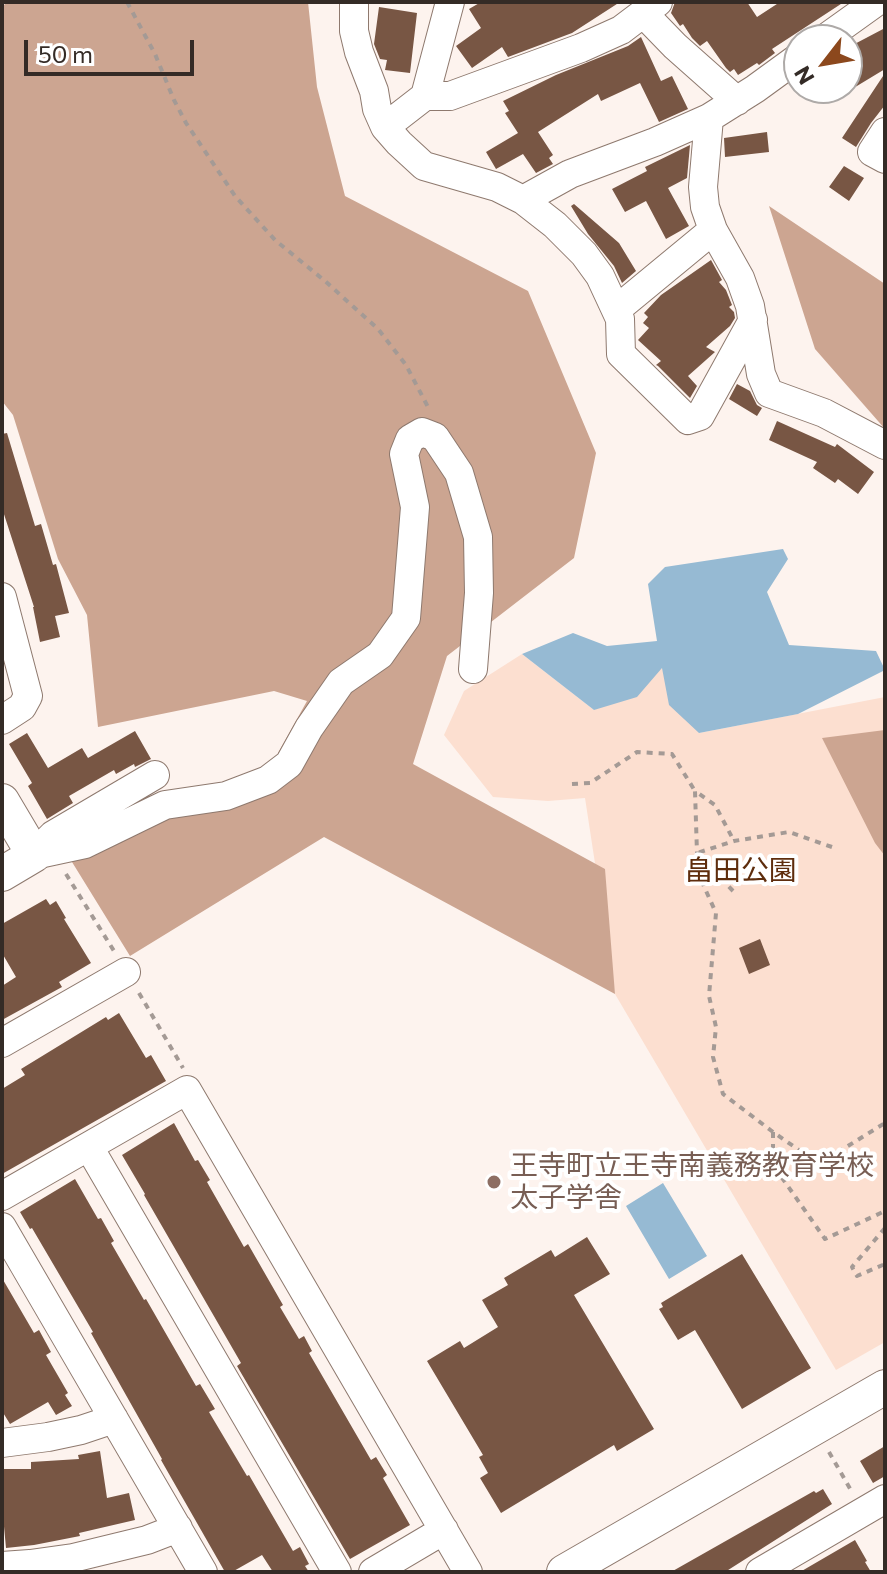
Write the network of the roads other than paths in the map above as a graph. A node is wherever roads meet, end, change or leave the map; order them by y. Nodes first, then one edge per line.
1 (354, 2) edge
2 (450, 2) edge
3 (876, 2) edge
4 (651, 8) edge
5 (845, 24) edge
6 (783, 68) edge
7 (425, 96) junction
8 (737, 101) junction
9 (709, 118) junction
10 (385, 127) junction
11 (885, 132) edge
12 (885, 159) edge
13 (523, 200) junction
14 (713, 230) junction
15 (616, 310) junction
16 (753, 320) junction
17 (885, 445) edge
18 (2, 597) edge
19 (473, 669) dead end
20 (2, 720) edge
21 (155, 775) dead end
22 (2, 801) edge
23 (34, 855) junction
24 (2, 874) edge
25 (126, 972) dead end
26 (2, 1043) edge
27 (89, 1147) junction
28 (2, 1196) edge
29 (2, 1227) edge
30 (885, 1387) edge
31 (114, 1419) junction
32 (2, 1443) edge
33 (878, 1507) edge
34 (178, 1528) junction
35 (444, 1530) junction
36 (2, 1566) edge
37 (203, 1572) edge
38 (337, 1572) edge
39 (373, 1572) edge
40 (468, 1572) edge
41 (564, 1572) edge
42 (760, 1572) edge

1 - 10 street
2 - 7 street
3 - 5 street
4 - 7 street
4 - 8 street
6 - 8 street
7 - 10 street
8 - 9 street
9 - 13 street
9 - 14 street
10 - 13 street
11 - 12 street
13 - 15 street
14 - 15 street
14 - 16 street
15 - 16 street
16 - 17 street
18 - 20 street
19 - 23 street
21 - 23 street
22 - 23 street
23 - 24 street
25 - 26 street
27 - 28 street
27 - 35 street
27 - 38 street
29 - 31 street
30 - 41 street
31 - 32 street
31 - 34 street
33 - 42 street
34 - 36 street
34 - 37 street
35 - 39 street
35 - 40 street

